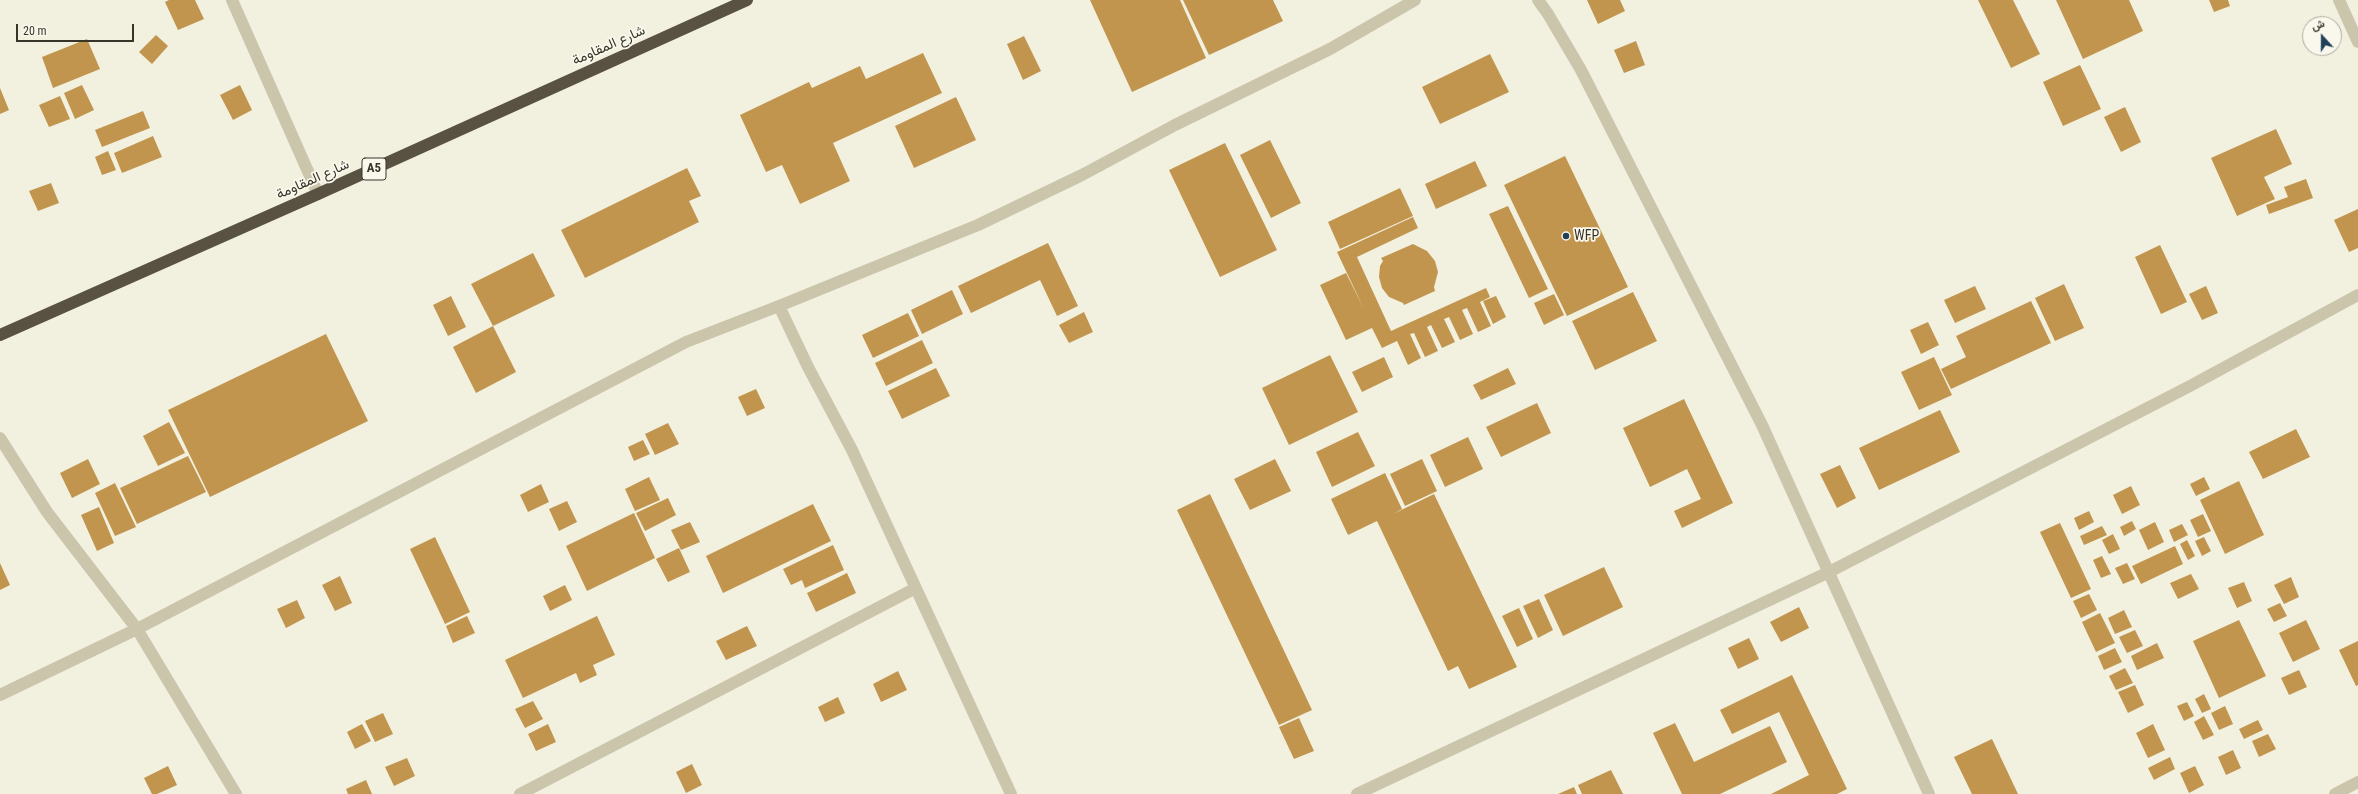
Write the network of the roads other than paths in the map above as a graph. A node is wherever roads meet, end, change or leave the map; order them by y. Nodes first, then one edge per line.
1 (232, 0) edge
2 (747, 0) edge
3 (1415, 0) edge
4 (1538, 0) edge
5 (2338, 0) edge
6 (2358, 42) edge
7 (318, 194) junction
8 (2358, 295) edge
9 (779, 306) junction
10 (0, 335) edge
11 (0, 438) edge
12 (1829, 572) junction
13 (914, 589) junction
14 (137, 630) junction
15 (0, 695) edge
16 (2358, 782) edge
17 (236, 794) edge
18 (520, 794) edge
19 (1011, 794) edge
20 (1357, 794) edge
21 (1929, 794) edge
22 (2335, 794) edge

1 - 7 street
2 - 7 highway, شارع المقاومة / A5
3 - 9 street
4 - 12 street
5 - 6 street
7 - 10 highway, شارع المقاومة / A5
8 - 12 street
9 - 13 street
9 - 14 street
11 - 14 street
12 - 20 street
12 - 21 street
13 - 18 street
13 - 19 street
14 - 15 street
14 - 17 street
16 - 22 street

